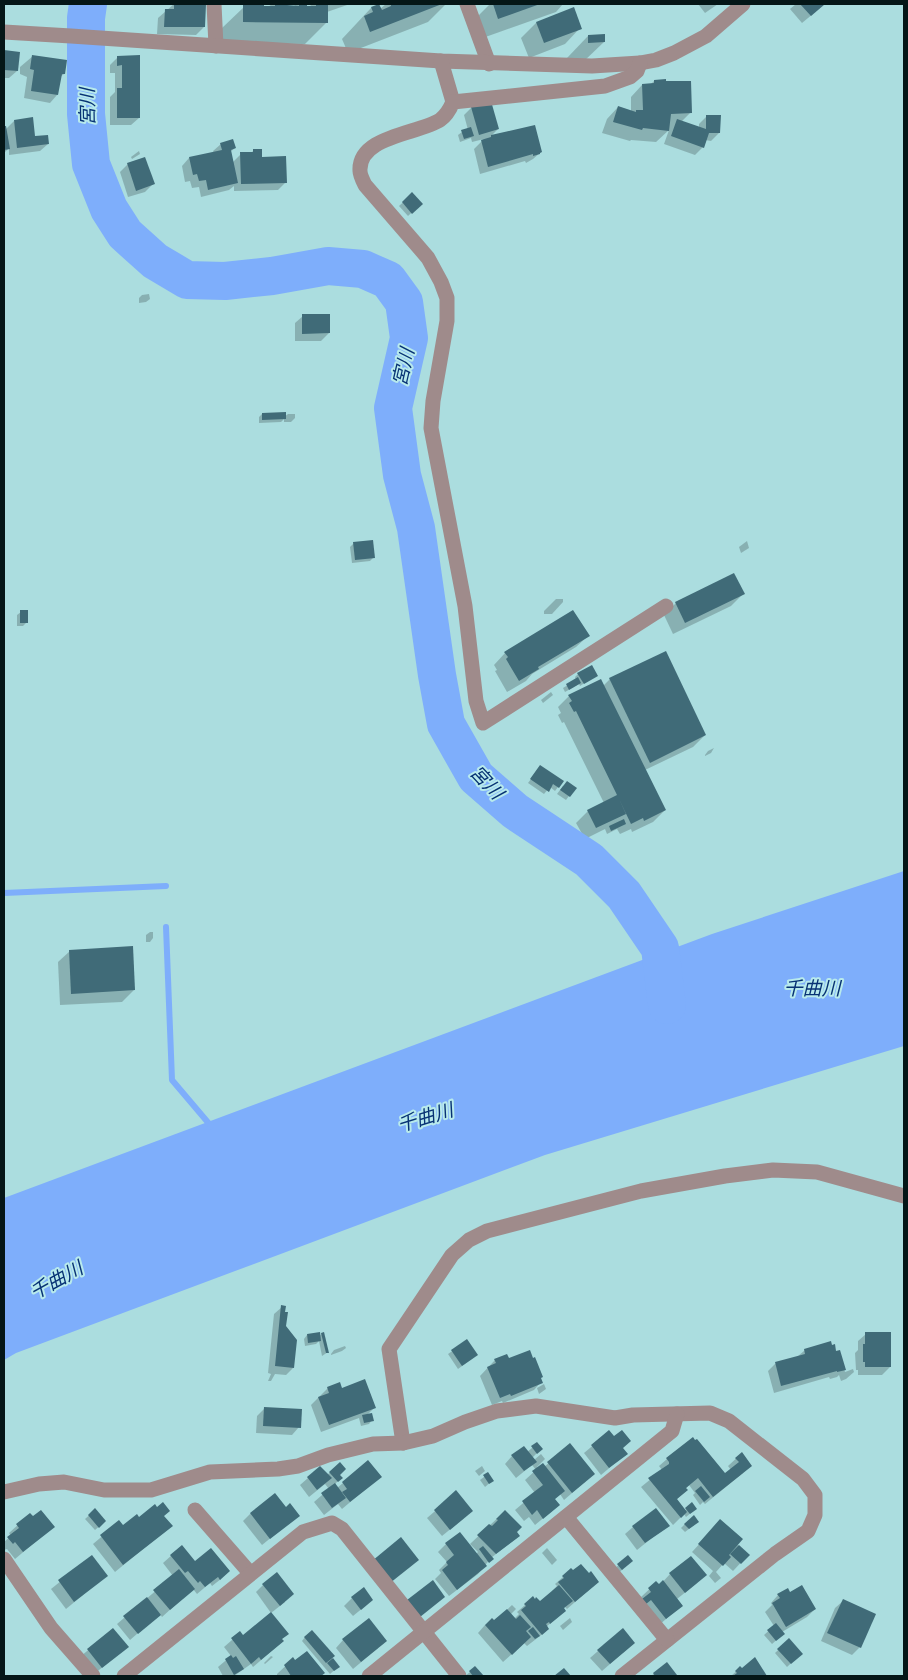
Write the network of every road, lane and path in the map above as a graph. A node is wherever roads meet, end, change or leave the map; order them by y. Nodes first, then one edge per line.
1 (214, 4) edge
2 (466, 4) edge
3 (742, 4) edge
4 (4, 32) edge
5 (216, 46) junction
6 (441, 62) junction
7 (640, 63) junction
8 (489, 64) junction
9 (453, 102) junction
10 (666, 606) dead end
11 (904, 1196) edge
12 (677, 1414) junction
13 (403, 1443) junction
14 (4, 1492) edge
15 (195, 1510) dead end
16 (566, 1517) junction
17 (4, 1559) edge
18 (250, 1573) junction
19 (424, 1632) junction
20 (667, 1640) junction
21 (93, 1676) edge
22 (124, 1676) edge
23 (369, 1676) edge
24 (459, 1676) edge
25 (622, 1676) edge

1 - 5 street
2 - 8 street
3 - 7 street
4 - 5 street
5 - 6 street
6 - 8 street
6 - 9 street
7 - 8 street
7 - 9 street
9 - 10 street
11 - 13 street
12 - 13 street
12 - 16 street
12 - 20 street
13 - 14 street
15 - 18 street
16 - 19 street
16 - 20 street
17 - 21 street
18 - 19 street
18 - 22 street
19 - 23 street
19 - 24 street
20 - 25 street

